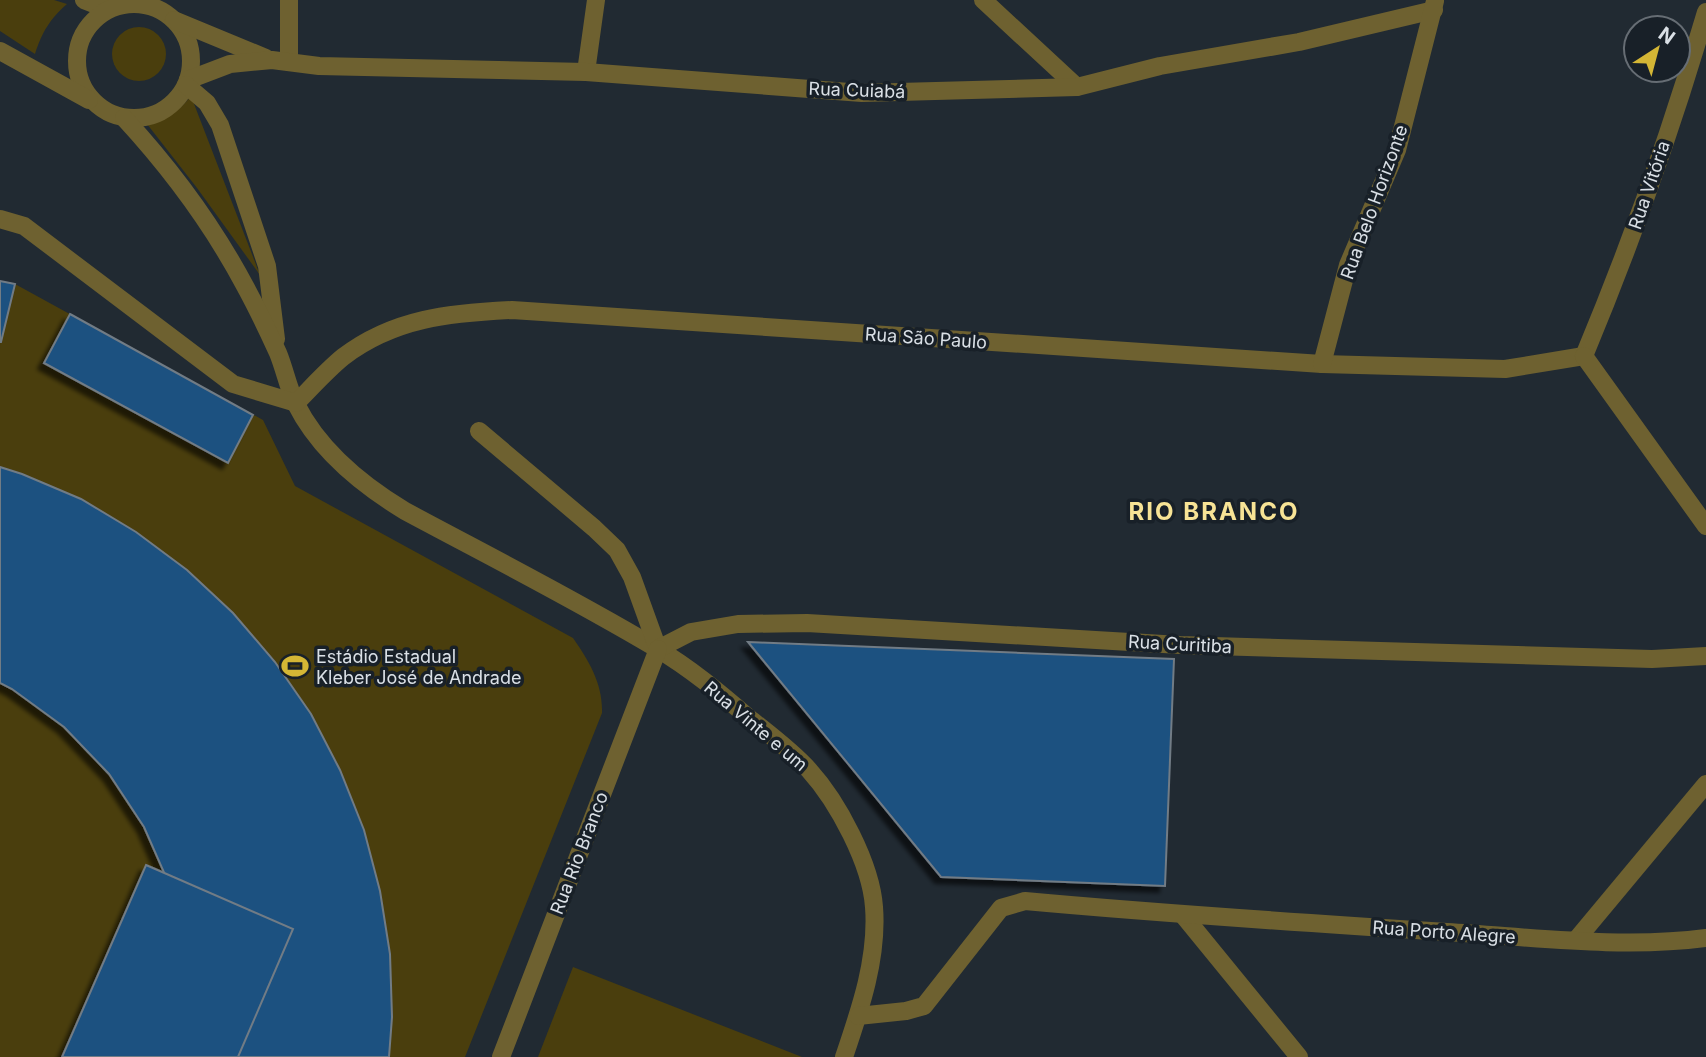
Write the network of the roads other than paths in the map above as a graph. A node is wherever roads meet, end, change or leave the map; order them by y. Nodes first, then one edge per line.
1 (84, 0) edge
2 (289, 0) edge
3 (596, 0) edge
4 (983, 0) edge
5 (1435, 5) edge
6 (107, 9) junction
7 (1706, 12) edge
8 (174, 20) junction
9 (0, 51) edge
10 (281, 61) junction
11 (586, 72) junction
12 (187, 83) junction
13 (1077, 87) junction
14 (92, 101) junction
15 (124, 118) junction
16 (0, 219) edge
17 (278, 353) junction
18 (1584, 356) junction
19 (1322, 364) junction
20 (296, 403) junction
21 (478, 431) dead end
22 (1706, 526) edge
23 (658, 649) junction
24 (1706, 656) edge
25 (1706, 784) edge
26 (1182, 915) junction
27 (1706, 938) edge
28 (1576, 940) junction
29 (858, 1016) junction
30 (501, 1057) edge
31 (844, 1057) edge
32 (1299, 1057) edge

1 - 6 street
2 - 10 street
3 - 11 street
4 - 13 street
5 - 13 street, Rua Cuiabá
5 - 19 street, Rua Belo Horizonte
6 - 8 street
6 - 14 street
7 - 18 street, Rua Vitória
8 - 10 street, Rua Cuiabá
8 - 12 street
9 - 14 street
10 - 11 street, Rua Cuiabá
10 - 12 street, Rua Cuiabá
11 - 13 street, Rua Cuiabá
12 - 15 street
12 - 17 street
14 - 15 street
15 - 17 street
16 - 20 street
17 - 20 street, Rua Vinte e um
18 - 19 street, Rua São Paulo
18 - 22 street
19 - 20 street, Rua São Paulo
20 - 23 street, Rua Vinte e um
21 - 23 street
23 - 24 street, Rua Curitiba
23 - 29 street, Rua Vinte e um
23 - 30 street, Rua Rio Branco
25 - 28 street
26 - 28 street, Rua Porto Alegre
26 - 29 street, Rua Porto Alegre
26 - 32 street
27 - 28 street, Rua Porto Alegre
29 - 31 street, Rua Vinte e um

